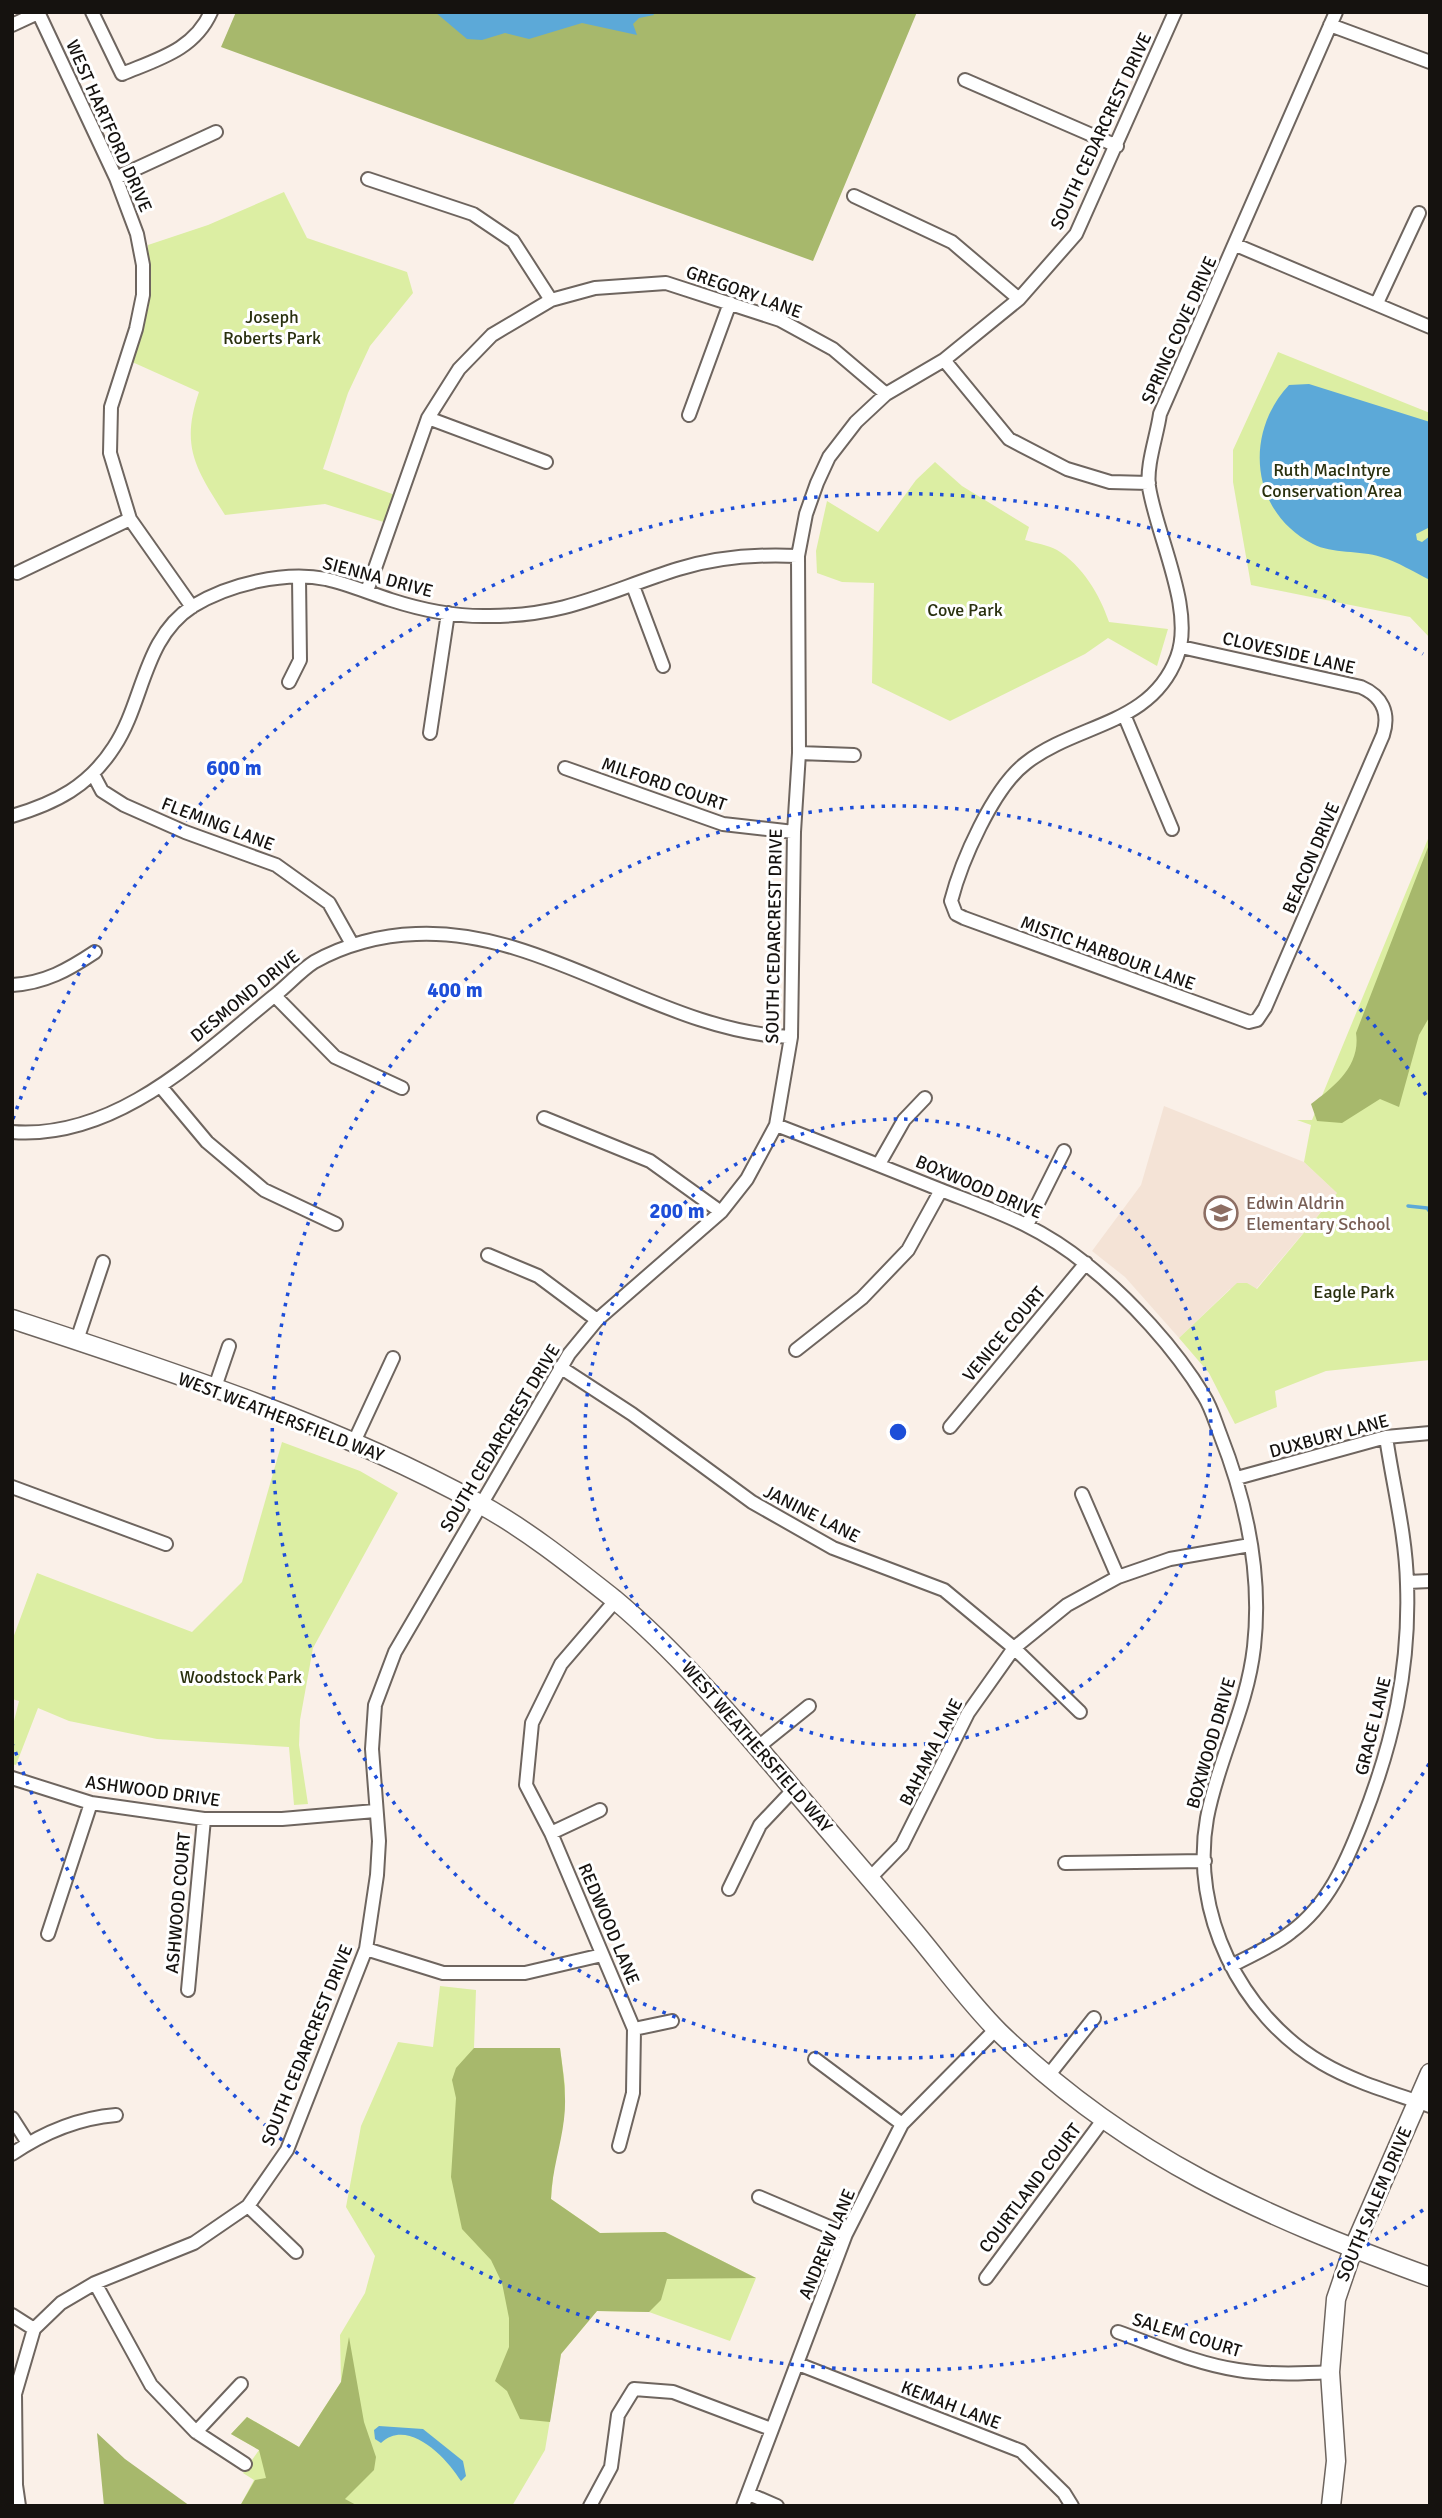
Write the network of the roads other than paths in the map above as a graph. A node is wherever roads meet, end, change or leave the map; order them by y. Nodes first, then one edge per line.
1 (39, 12) edge
2 (92, 12) edge
3 (211, 12) edge
4 (1175, 12) edge
5 (1336, 12) edge
6 (12, 25) edge
7 (1330, 25) junction
8 (1430, 62) edge
9 (965, 80) dead end
10 (216, 131) dead end
11 (1117, 146) junction
12 (116, 178) junction
13 (368, 179) dead end
14 (853, 196) dead end
15 (1419, 213) dead end
16 (1236, 245) junction
17 (1019, 299) junction
18 (551, 300) junction
19 (730, 303) junction
20 (1377, 303) junction
21 (1430, 327) edge
22 (944, 360) junction
23 (886, 394) junction
24 (689, 415) dead end
25 (428, 418) junction
26 (546, 462) dead end
27 (1149, 484) junction
28 (130, 519) junction
29 (798, 556) junction
30 (17, 573) dead end
31 (299, 576) junction
32 (633, 586) junction
33 (366, 592) junction
34 (192, 607) junction
35 (448, 613) junction
36 (1181, 647) junction
37 (663, 666) dead end
38 (289, 682) dead end
39 (1383, 706) joint
40 (1125, 717) junction
41 (430, 733) dead end
42 (799, 753) junction
43 (854, 755) dead end
44 (565, 768) dead end
45 (93, 774) junction
46 (12, 816) edge
47 (1171, 830) dead end
48 (794, 832) junction
49 (951, 908) joint
50 (352, 944) junction
51 (95, 952) dead end
52 (12, 985) edge
53 (275, 996) junction
54 (1256, 1020) joint
55 (791, 1037) junction
56 (161, 1087) junction
57 (402, 1088) dead end
58 (925, 1098) dead end
59 (544, 1118) dead end
60 (776, 1125) junction
61 (12, 1132) edge
62 (1064, 1151) dead end
63 (879, 1164) junction
64 (941, 1190) junction
65 (721, 1212) junction
66 (1028, 1223) junction
67 (336, 1224) dead end
68 (488, 1255) dead end
69 (103, 1262) dead end
70 (1086, 1264) junction
71 (597, 1320) junction
72 (13, 1322) edge
73 (77, 1340) junction
74 (229, 1346) dead end
75 (796, 1350) dead end
76 (393, 1358) dead end
77 (560, 1367) junction
78 (214, 1390) junction
79 (950, 1427) dead end
80 (1430, 1433) edge
81 (1386, 1437) junction
82 (354, 1441) junction
83 (1237, 1478) junction
84 (12, 1487) edge
85 (1082, 1494) dead end
86 (481, 1504) junction
87 (166, 1544) dead end
88 (1250, 1545) junction
89 (1118, 1577) junction
90 (1430, 1581) edge
91 (1407, 1582) junction
92 (615, 1601) junction
93 (1014, 1648) junction
94 (809, 1706) dead end
95 (1080, 1712) dead end
96 (758, 1747) junction
97 (12, 1778) edge
98 (794, 1789) junction
99 (91, 1803) junction
100 (600, 1810) dead end
101 (375, 1811) junction
102 (204, 1819) junction
103 (551, 1833) junction
104 (1205, 1861) junction
105 (1065, 1863) dead end
106 (870, 1878) junction
107 (729, 1889) dead end
108 (48, 1934) dead end
109 (366, 1949) junction
110 (602, 1955) junction
111 (1231, 1966) junction
112 (188, 1990) dead end
113 (1094, 2018) dead end
114 (672, 2021) dead end
115 (634, 2029) junction
116 (996, 2029) junction
117 (815, 2059) dead end
118 (1430, 2073) edge
119 (1048, 2076) junction
120 (1424, 2104) edge
121 (116, 2115) dead end
122 (12, 2118) edge
123 (1103, 2120) junction
124 (902, 2124) junction
125 (28, 2143) junction
126 (619, 2146) dead end
127 (12, 2154) edge
128 (759, 2197) dead end
129 (248, 2206) junction
130 (846, 2234) junction
131 (1353, 2249) junction
132 (296, 2252) dead end
133 (1430, 2277) edge
134 (986, 2278) dead end
135 (95, 2283) junction
136 (12, 2315) edge
137 (34, 2329) junction
138 (1118, 2332) dead end
139 (798, 2364) junction
140 (1330, 2372) junction
141 (241, 2384) dead end
142 (771, 2429) junction
143 (196, 2432) junction
144 (14, 2438) edge
145 (245, 2464) dead end
146 (746, 2500) edge
147 (19, 2506) edge
148 (590, 2506) edge
149 (777, 2506) edge
150 (1072, 2506) edge
151 (1331, 2506) edge

1 - 6 street
1 - 12 street, WEST HARTFORD DRIVE
2 - 3 street
4 - 11 street, SOUTH CEDARCREST DRIVE
5 - 7 street, SPRING COVE DRIVE
7 - 8 street
7 - 16 street, SPRING COVE DRIVE
9 - 11 street
10 - 12 street
11 - 17 street, SOUTH CEDARCREST DRIVE
12 - 28 street, WEST HARTFORD DRIVE
13 - 18 street
14 - 17 street
15 - 20 street
16 - 20 street
16 - 27 street, SPRING COVE DRIVE
17 - 22 street, SOUTH CEDARCREST DRIVE
18 - 19 street, GREGORY LANE
18 - 25 street, GREGORY LANE
19 - 23 street, GREGORY LANE
19 - 24 street
20 - 21 street
22 - 23 street, SOUTH CEDARCREST DRIVE
22 - 27 street
23 - 29 street, SOUTH CEDARCREST DRIVE
25 - 26 street
25 - 33 street, GREGORY LANE
27 - 36 street, SPRING COVE DRIVE
28 - 30 street
28 - 34 street, WEST HARTFORD DRIVE
29 - 32 street, SIENNA DRIVE
29 - 42 street, SOUTH CEDARCREST DRIVE
31 - 33 street, SIENNA DRIVE
31 - 34 street, SIENNA DRIVE
31 - 38 street
32 - 35 street, SIENNA DRIVE
32 - 37 street
33 - 35 street, SIENNA DRIVE
34 - 45 street, SIENNA DRIVE
35 - 41 street
36 - 39 street, CLOVESIDE LANE
36 - 40 street, SPRING COVE DRIVE
39 - 54 street, BEACON DRIVE
40 - 47 street
40 - 49 street, SPRING COVE DRIVE
42 - 43 street
42 - 48 street, SOUTH CEDARCREST DRIVE
44 - 48 street, MILFORD COURT
45 - 46 street, SIENNA DRIVE
45 - 50 street, FLEMING LANE
48 - 55 street, SOUTH CEDARCREST DRIVE
49 - 54 street, MISTIC HARBOUR LANE
50 - 53 street, DESMOND DRIVE
50 - 55 street, DESMOND DRIVE
51 - 52 street
53 - 56 street, DESMOND DRIVE
53 - 57 street
55 - 60 street, SOUTH CEDARCREST DRIVE
56 - 61 street, DESMOND DRIVE
56 - 67 street
58 - 63 street
59 - 65 street
60 - 63 street, BOXWOOD DRIVE
60 - 65 street, SOUTH CEDARCREST DRIVE
62 - 66 street
63 - 64 street, BOXWOOD DRIVE
64 - 66 street, BOXWOOD DRIVE
64 - 75 street
65 - 71 street, SOUTH CEDARCREST DRIVE
66 - 70 street, BOXWOOD DRIVE
68 - 71 street
69 - 73 street
70 - 79 street, VENICE COURT
70 - 83 street, BOXWOOD DRIVE
71 - 77 street, SOUTH CEDARCREST DRIVE
72 - 73 street, WEST WEATHERSFIELD WAY
73 - 78 street, WEST WEATHERSFIELD WAY
74 - 78 street
76 - 82 street
77 - 86 street, SOUTH CEDARCREST DRIVE
77 - 93 street, JANINE LANE
78 - 82 street, WEST WEATHERSFIELD WAY
80 - 81 street, DUXBURY LANE
81 - 83 street, DUXBURY LANE
81 - 91 street, GRACE LANE
82 - 86 street, WEST WEATHERSFIELD WAY
83 - 88 street, BOXWOOD DRIVE
84 - 87 street
85 - 89 street
86 - 92 street, WEST WEATHERSFIELD WAY
86 - 101 street, SOUTH CEDARCREST DRIVE
88 - 89 street, BAHAMA LANE
88 - 104 street, BOXWOOD DRIVE
89 - 93 street, BAHAMA LANE
90 - 91 street
91 - 111 street, GRACE LANE
92 - 96 street, WEST WEATHERSFIELD WAY
92 - 103 street, REDWOOD LANE
93 - 95 street, JANINE LANE
93 - 106 street, BAHAMA LANE
94 - 96 street
96 - 98 street, WEST WEATHERSFIELD WAY
97 - 99 street, ASHWOOD DRIVE
98 - 106 street, WEST WEATHERSFIELD WAY
98 - 107 street
99 - 102 street, ASHWOOD DRIVE
99 - 108 street
100 - 103 street
101 - 102 street, ASHWOOD DRIVE
101 - 109 street, SOUTH CEDARCREST DRIVE
102 - 112 street, ASHWOOD COURT
103 - 110 street, REDWOOD LANE
104 - 105 street
104 - 111 street, BOXWOOD DRIVE
106 - 116 street, WEST WEATHERSFIELD WAY
109 - 110 street
109 - 129 street, SOUTH CEDARCREST DRIVE
110 - 115 street, REDWOOD LANE
111 - 120 street, BOXWOOD DRIVE
113 - 119 street
114 - 115 street
115 - 126 street, REDWOOD LANE
116 - 119 street, WEST WEATHERSFIELD WAY
116 - 124 street, ANDREW LANE
117 - 124 street
118 - 120 street, SOUTH SALEM DRIVE
119 - 123 street, WEST WEATHERSFIELD WAY
120 - 131 street, SOUTH SALEM DRIVE
121 - 125 street
122 - 125 street
123 - 131 street, WEST WEATHERSFIELD WAY
123 - 134 street, COURTLAND COURT
124 - 130 street, ANDREW LANE
125 - 127 street
128 - 130 street
129 - 132 street
129 - 135 street, SOUTH CEDARCREST DRIVE
130 - 139 street, ANDREW LANE
131 - 133 street, WEST WEATHERSFIELD WAY
131 - 140 street, SOUTH SALEM DRIVE
135 - 137 street, SOUTH CEDARCREST DRIVE
135 - 143 street
136 - 137 street
137 - 144 street, SOUTH CEDARCREST DRIVE
138 - 140 street, SALEM COURT
139 - 142 street, ANDREW LANE
139 - 150 street, KEMAH LANE
140 - 151 street, SOUTH SALEM DRIVE
141 - 143 street
142 - 146 street, ANDREW LANE
142 - 148 street
143 - 145 street
144 - 147 street, SOUTH CEDARCREST DRIVE
146 - 149 street

